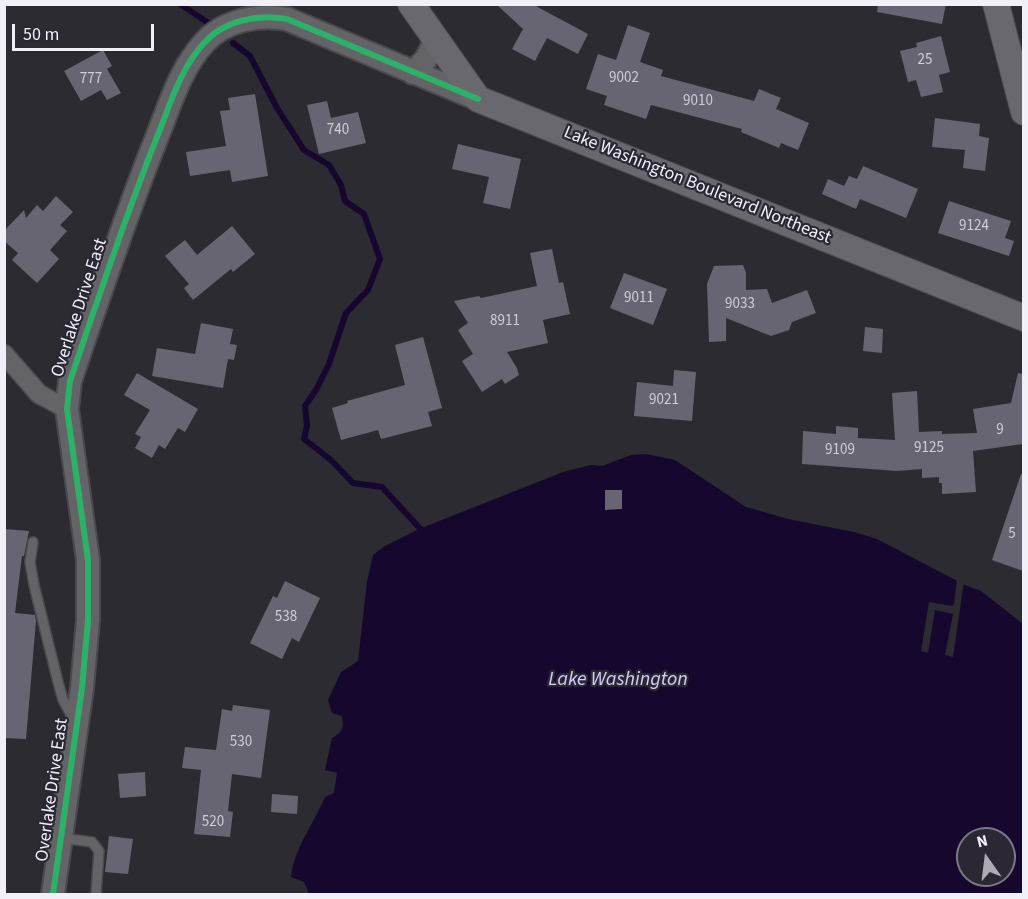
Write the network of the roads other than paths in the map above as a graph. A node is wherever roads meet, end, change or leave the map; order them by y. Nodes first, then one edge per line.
1 (411, 4) edge
2 (996, 4) edge
3 (436, 40) junction
4 (413, 73) junction
5 (478, 99) junction
6 (1023, 112) edge
7 (1023, 318) edge
8 (4, 354) edge
9 (67, 409) junction
10 (33, 542) dead end
11 (77, 725) junction
12 (61, 838) junction
13 (53, 894) edge
14 (96, 894) edge

1 - 3 main road
2 - 6 main road
3 - 4 street
3 - 5 main road
4 - 5 street, Overlake Drive East
4 - 9 street, Overlake Drive East
5 - 7 main road, Lake Washington Boulevard Northeast
8 - 9 street
9 - 11 street, Overlake Drive East
10 - 11 lane
11 - 12 street, Overlake Drive East
12 - 13 street, Overlake Drive East
12 - 14 lane

